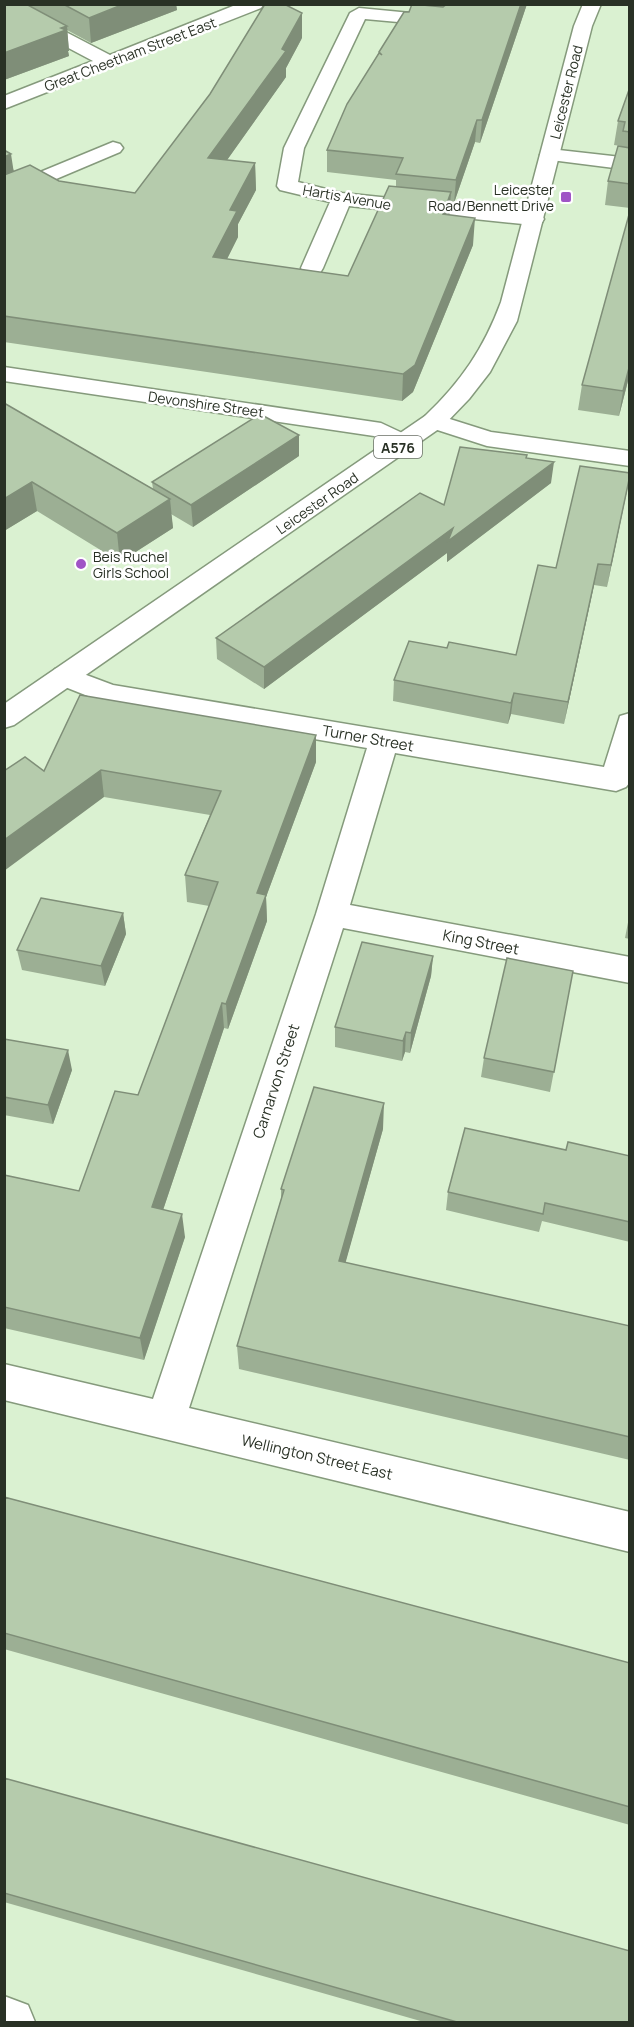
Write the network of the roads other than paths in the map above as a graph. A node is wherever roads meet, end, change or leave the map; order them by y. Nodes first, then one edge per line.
1 (255, 4) edge
2 (610, 4) edge
3 (588, 14) edge
4 (442, 21) edge
5 (33, 22) edge
6 (109, 62) junction
7 (4, 103) edge
8 (113, 148) dead end
9 (550, 155) junction
10 (630, 164) edge
11 (4, 195) edge
12 (342, 199) junction
13 (533, 219) junction
14 (312, 268) edge
15 (4, 374) edge
16 (434, 421) junction
17 (404, 443) junction
18 (630, 459) edge
19 (65, 676) junction
20 (4, 718) edge
21 (630, 723) edge
22 (384, 741) junction
23 (332, 914) junction
24 (630, 970) edge
25 (4, 1382) edge
26 (165, 1420) junction
27 (630, 1532) edge
28 (4, 2020) edge
29 (11, 2022) edge

1 - 6 street, Great Cheetham Street East
2 - 3 street
3 - 9 street, Leicester Road / A576
4 - 12 street, Hartis Avenue
5 - 6 street
6 - 7 street, Great Cheetham Street East
8 - 11 street
9 - 10 street
9 - 13 street, Leicester Road / A576
12 - 13 street, Hartis Avenue
12 - 14 street
13 - 16 street, Leicester Road / A576
15 - 17 street, Devonshire Street
16 - 17 street, Leicester Road / A576
16 - 18 street
17 - 19 street, Leicester Road / A576
19 - 20 street, Leicester Road / A576
19 - 22 street, Turner Street
21 - 22 street, Turner Street
22 - 23 street, Carnarvon Street
23 - 24 street, King Street
23 - 26 street, Carnarvon Street
25 - 26 street, Wellington Street East
26 - 27 street, Wellington Street East
28 - 29 street

